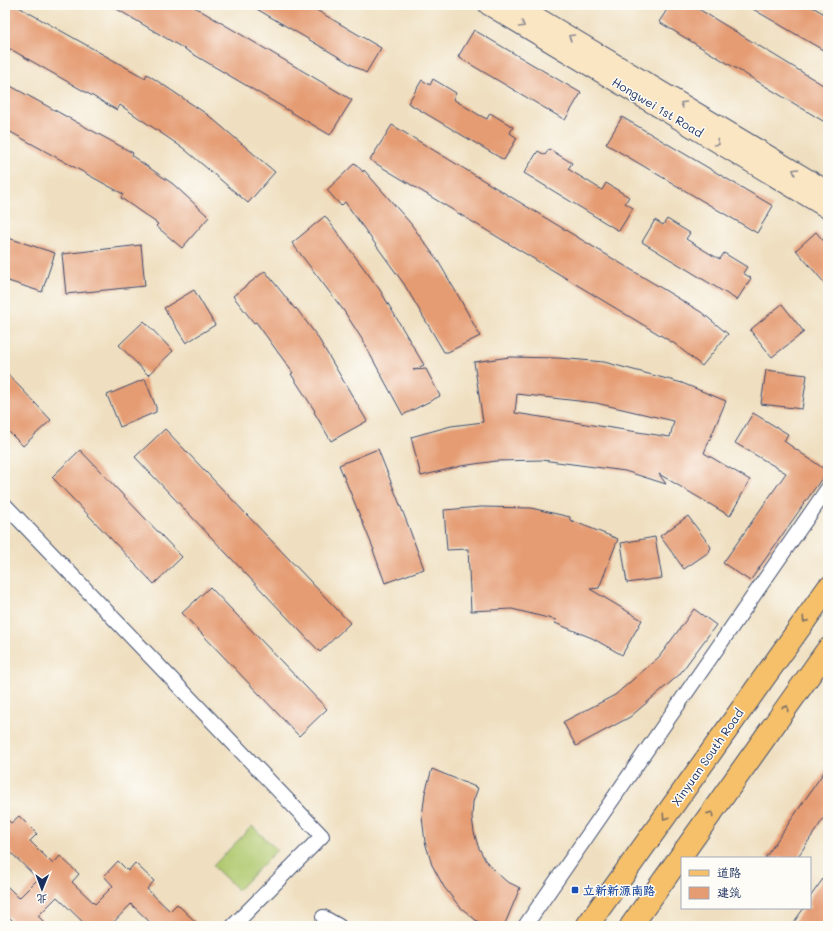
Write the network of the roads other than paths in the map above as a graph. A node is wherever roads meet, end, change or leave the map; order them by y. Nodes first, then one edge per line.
1 (488, 5) edge
2 (517, 5) edge
3 (828, 191) edge
4 (828, 209) edge
5 (828, 488) edge
6 (5, 505) edge
7 (828, 588) edge
8 (828, 649) edge
9 (323, 917) dead end
10 (233, 926) edge
11 (339, 926) edge
12 (525, 926) edge
13 (587, 926) edge
14 (631, 926) edge

1 -> 4 main road, Hongwei 1st Road
3 -> 2 main road, Hongwei 1st Road
5 - 12 street
6 - 10 street
7 -> 13 main road, Xinyuan South Road
14 -> 8 main road
9 - 11 street

